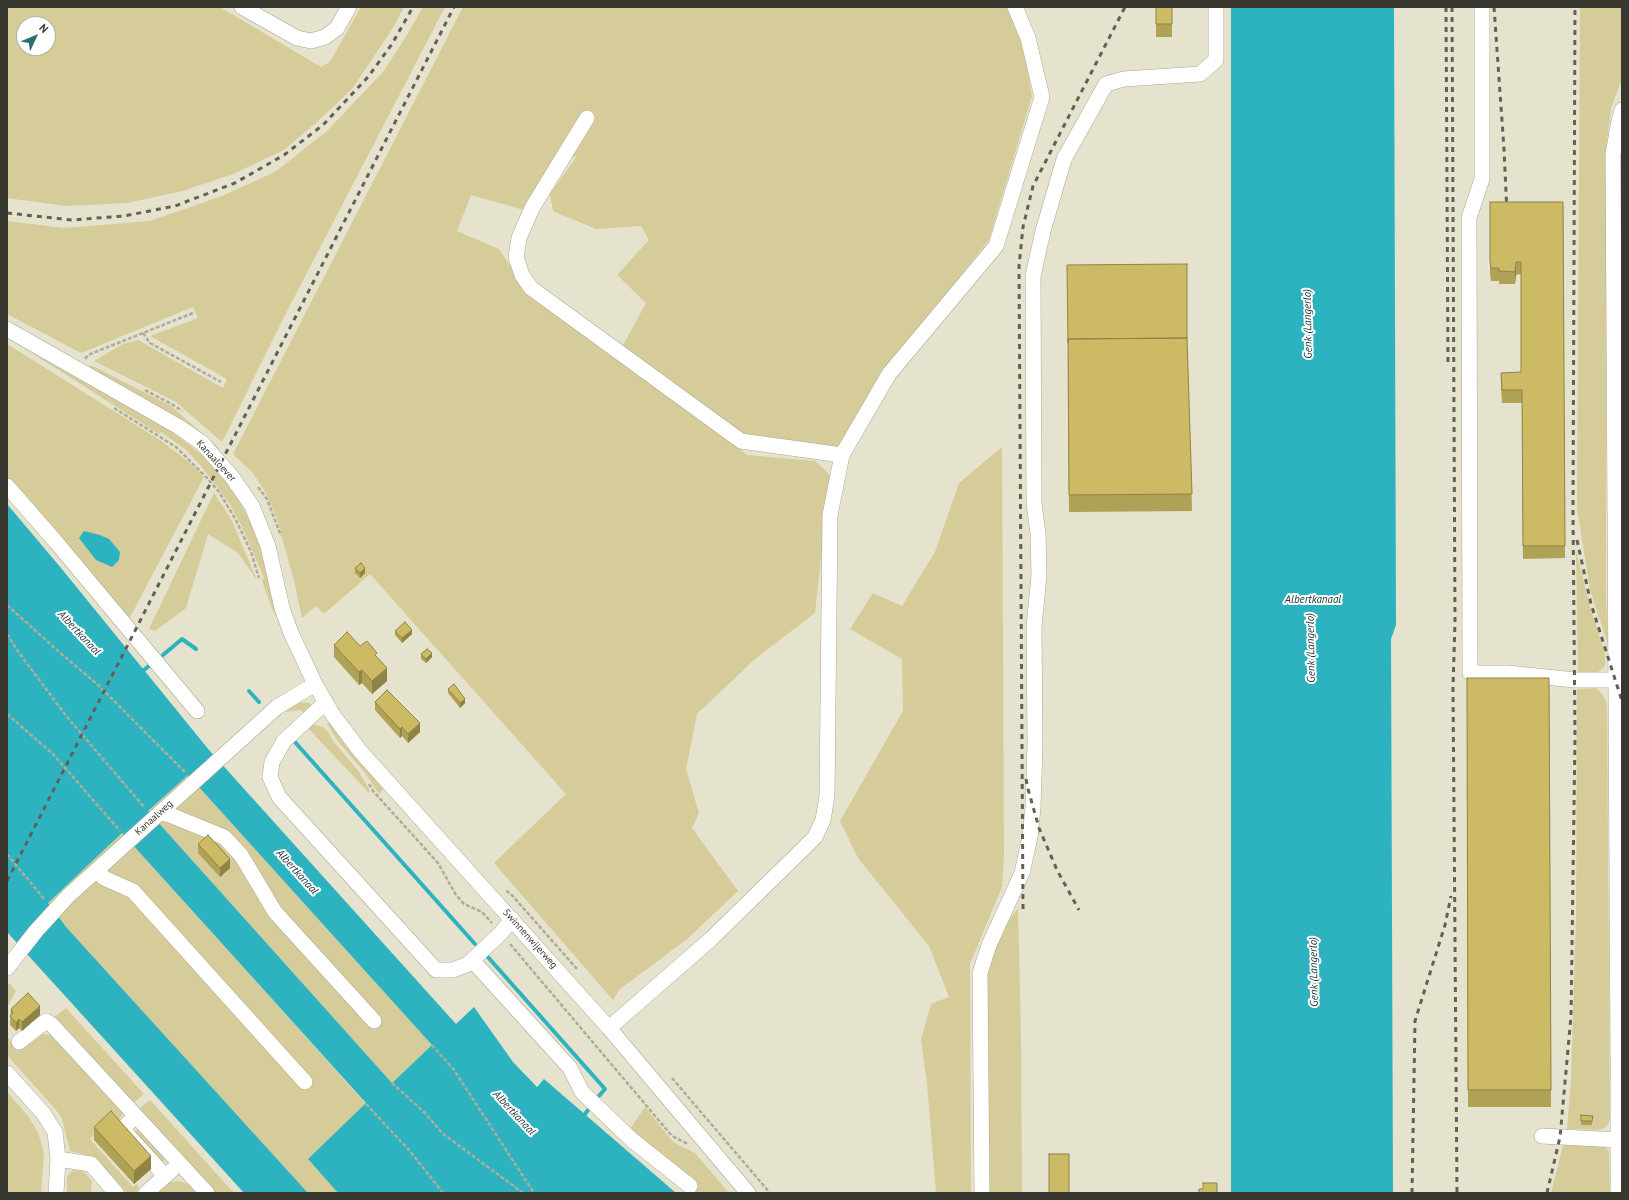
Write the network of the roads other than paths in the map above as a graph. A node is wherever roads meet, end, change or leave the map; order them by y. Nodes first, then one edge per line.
1 (242, 7) edge
2 (349, 7) edge
3 (1015, 7) edge
4 (1216, 7) edge
5 (1482, 7) edge
6 (1622, 110) edge
7 (587, 118) dead end
8 (7, 329) edge
9 (1618, 398) edge
10 (842, 456) junction
11 (7, 486) edge
12 (1619, 661) edge
13 (1615, 680) junction
14 (315, 684) junction
15 (325, 703) junction
16 (197, 711) dead end
17 (154, 812) junction
18 (96, 870) junction
19 (1620, 913) edge
20 (512, 920) junction
21 (472, 960) junction
22 (7, 968) edge
23 (374, 1021) dead end
24 (609, 1028) junction
25 (19, 1042) dead end
26 (7, 1073) edge
27 (305, 1082) dead end
28 (136, 1116) junction
29 (1619, 1132) edge
30 (1542, 1136) dead end
31 (58, 1158) junction
32 (180, 1163) junction
33 (165, 1176) junction
34 (690, 1186) dead end
35 (56, 1193) edge
36 (116, 1193) edge
37 (146, 1193) edge
38 (207, 1193) edge
39 (748, 1193) edge
40 (982, 1193) edge
41 (1618, 1193) edge

1 - 2 street
3 - 10 street
4 - 40 street
5 - 13 street
6 - 9 street
7 - 10 street
8 - 14 street, Kanaaloever
9 - 12 street
10 - 24 street
11 - 16 street
12 - 13 street
13 - 19 street
14 - 15 street, Swinnenwijerweg
14 - 17 street, Kanaalweg
15 - 20 street, Swinnenwijerweg
15 - 21 street
17 - 18 street, Kanaalweg
17 - 23 street
18 - 22 street, Kanaalweg
18 - 27 street
19 - 29 street
20 - 21 street
20 - 24 street, Swinnenwijerweg
21 - 34 street
24 - 39 street, Swinnenwijerweg
25 - 28 street
26 - 31 street
28 - 32 street
28 - 33 street
29 - 30 street
29 - 41 street
31 - 35 street
31 - 36 street
32 - 33 street
32 - 38 street
33 - 37 street

